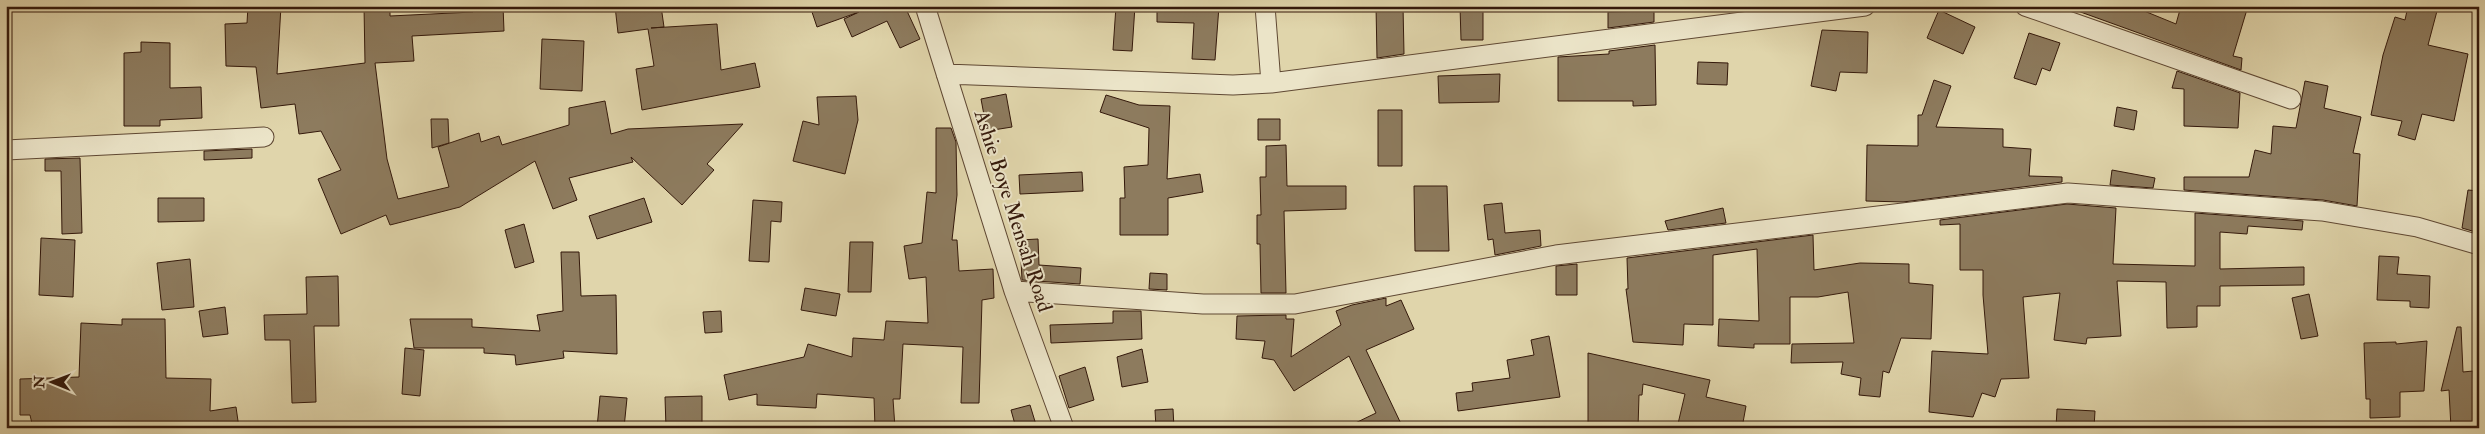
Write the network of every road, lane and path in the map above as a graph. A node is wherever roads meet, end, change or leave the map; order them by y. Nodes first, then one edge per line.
1 (925, 6) edge
2 (1265, 6) edge
3 (1865, 6) edge
4 (2025, 6) edge
5 (946, 74) junction
6 (1271, 83) junction
7 (2291, 99) dead end
8 (264, 137) dead end
9 (6, 150) edge
10 (2479, 245) edge
11 (1014, 291) junction
12 (1064, 428) edge

1 - 5 street, Ashie Boye Mensah Road
2 - 6 street
3 - 6 street
4 - 7 street
5 - 6 street
5 - 11 street, Ashie Boye Mensah Road
8 - 9 street
10 - 11 street
11 - 12 street, Ashie Boye Mensah Road

